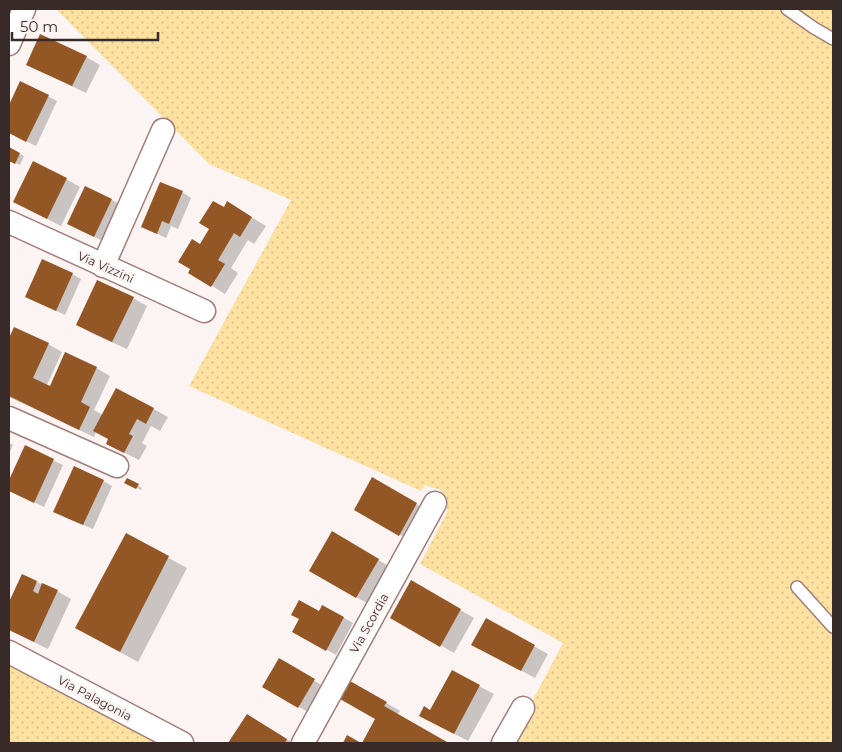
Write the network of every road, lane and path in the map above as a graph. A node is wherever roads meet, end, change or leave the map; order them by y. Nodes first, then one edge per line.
1 (24, 9) edge
2 (787, 9) edge
3 (833, 39) edge
4 (9, 44) edge
5 (163, 130) dead end
6 (9, 222) edge
7 (103, 266) junction
8 (204, 311) dead end
9 (9, 418) edge
10 (117, 466) dead end
11 (435, 503) dead end
12 (797, 587) dead end
13 (833, 627) edge
14 (9, 652) edge
15 (523, 708) dead end
16 (182, 743) edge
17 (303, 743) edge
18 (503, 743) edge

1 - 4 street
2 - 3 lane
5 - 7 street
6 - 7 street, Via Vizzini
7 - 8 street, Via Vizzini
9 - 10 street
11 - 17 street, Via Scordia
12 - 13 lane
14 - 16 street, Via Palagonia
15 - 18 street

